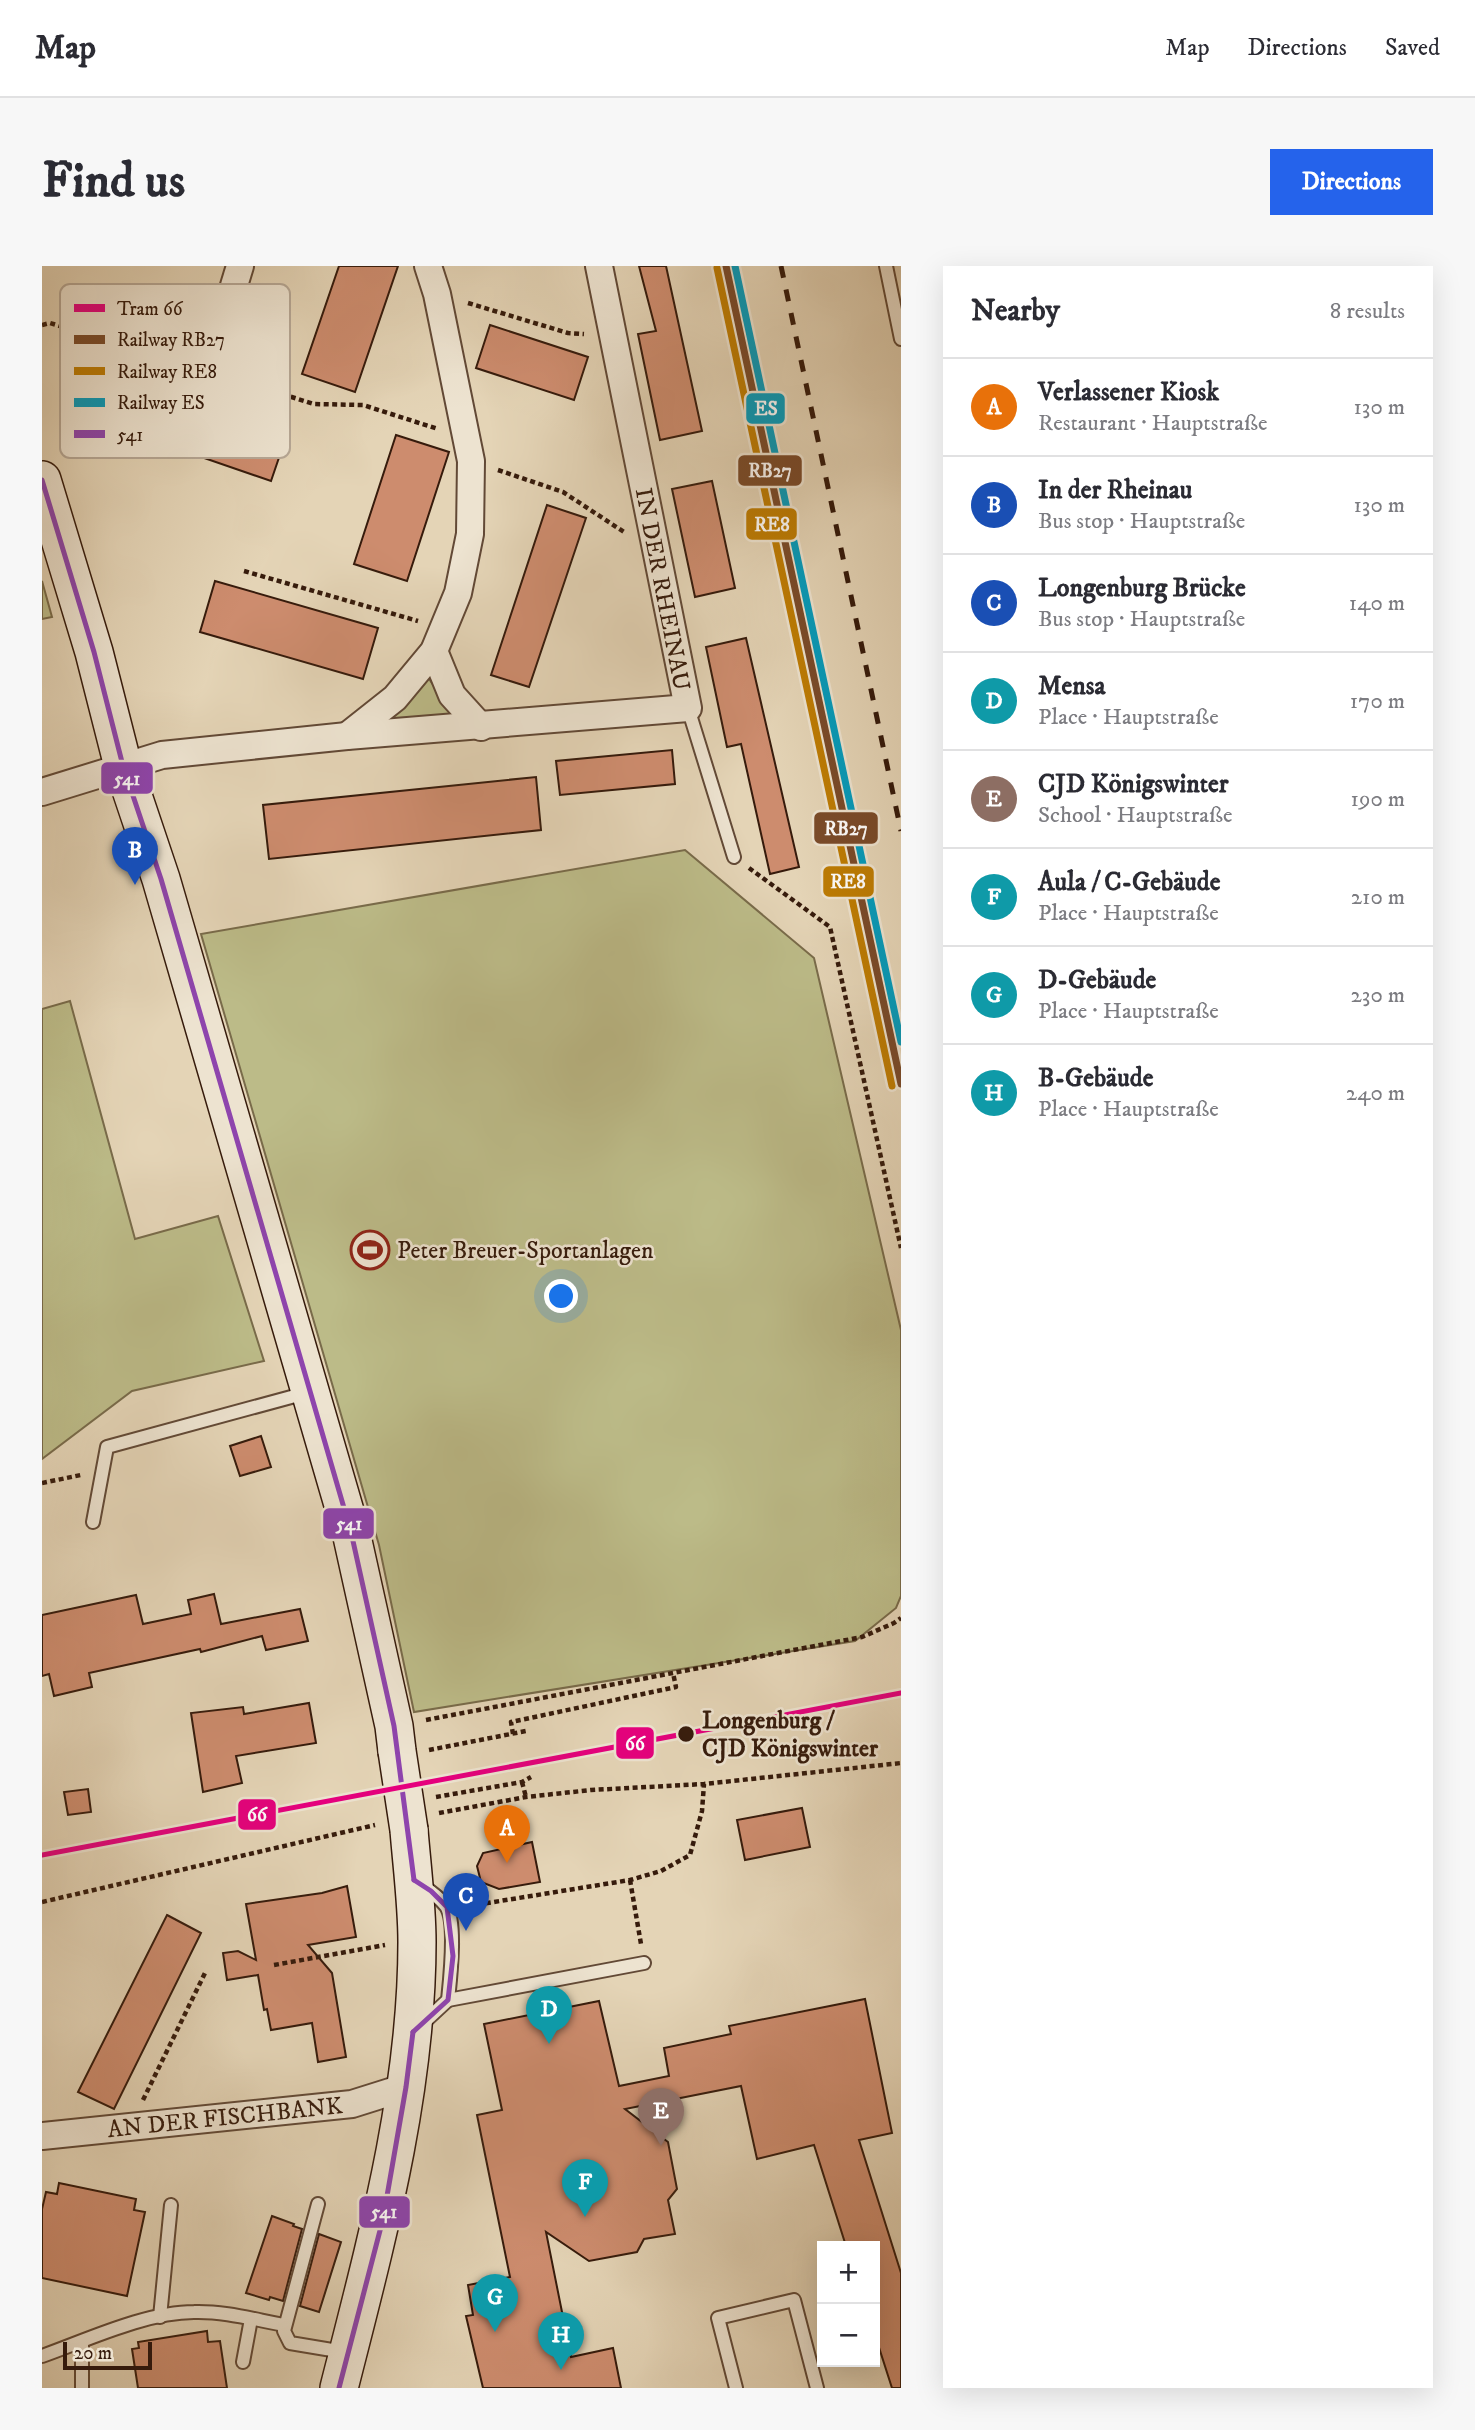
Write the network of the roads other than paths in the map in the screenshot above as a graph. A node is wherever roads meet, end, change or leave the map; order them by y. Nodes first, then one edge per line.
1 (240, 266) edge
2 (428, 266) edge
3 (599, 266) edge
4 (886, 266) edge
5 (235, 284) edge
6 (901, 340) edge
7 (42, 480) edge
8 (439, 639) junction
9 (688, 708) junction
10 (481, 727) junction
11 (347, 736) junction
12 (124, 766) junction
13 (42, 792) edge
14 (734, 857) road end
15 (309, 1392) junction
16 (93, 1522) dead end
17 (414, 1880) junction
18 (644, 1964) road end
19 (448, 2000) junction
20 (413, 2032) junction
21 (406, 2087) junction
22 (42, 2136) edge
23 (318, 2204) dead end
24 (171, 2205) dead end
25 (160, 2317) junction
26 (251, 2319) junction
27 (285, 2325) junction
28 (82, 2342) junction
29 (348, 2352) junction
30 (42, 2356) edge
31 (243, 2362) dead end
32 (82, 2388) edge
33 (339, 2388) edge
34 (736, 2388) edge
35 (817, 2388) edge

1 - 5 street
2 - 8 street
3 - 9 street, IN DER RHEINAU
4 - 6 lane
7 - 12 main road
8 - 10 street
8 - 11 street
9 - 10 street, IN DER RHEINAU
9 - 14 lane
10 - 11 street, IN DER RHEINAU
11 - 12 street, IN DER RHEINAU
12 - 13 street, IN DER RHEINAU
12 - 15 main road
15 - 16 lane
15 - 17 main road, bridge
17 - 19 lane
17 - 20 main road
18 - 19 lane
19 - 20 lane
20 - 21 main road
21 - 22 street, AN DER FISCHBANK
21 - 29 main road
23 - 27 lane
24 - 25 lane
25 - 26 lane
25 - 28 lane
26 - 27 lane
26 - 31 lane
27 - 29 lane
28 - 30 lane
28 - 32 lane
29 - 33 main road
34 - 35 lane

